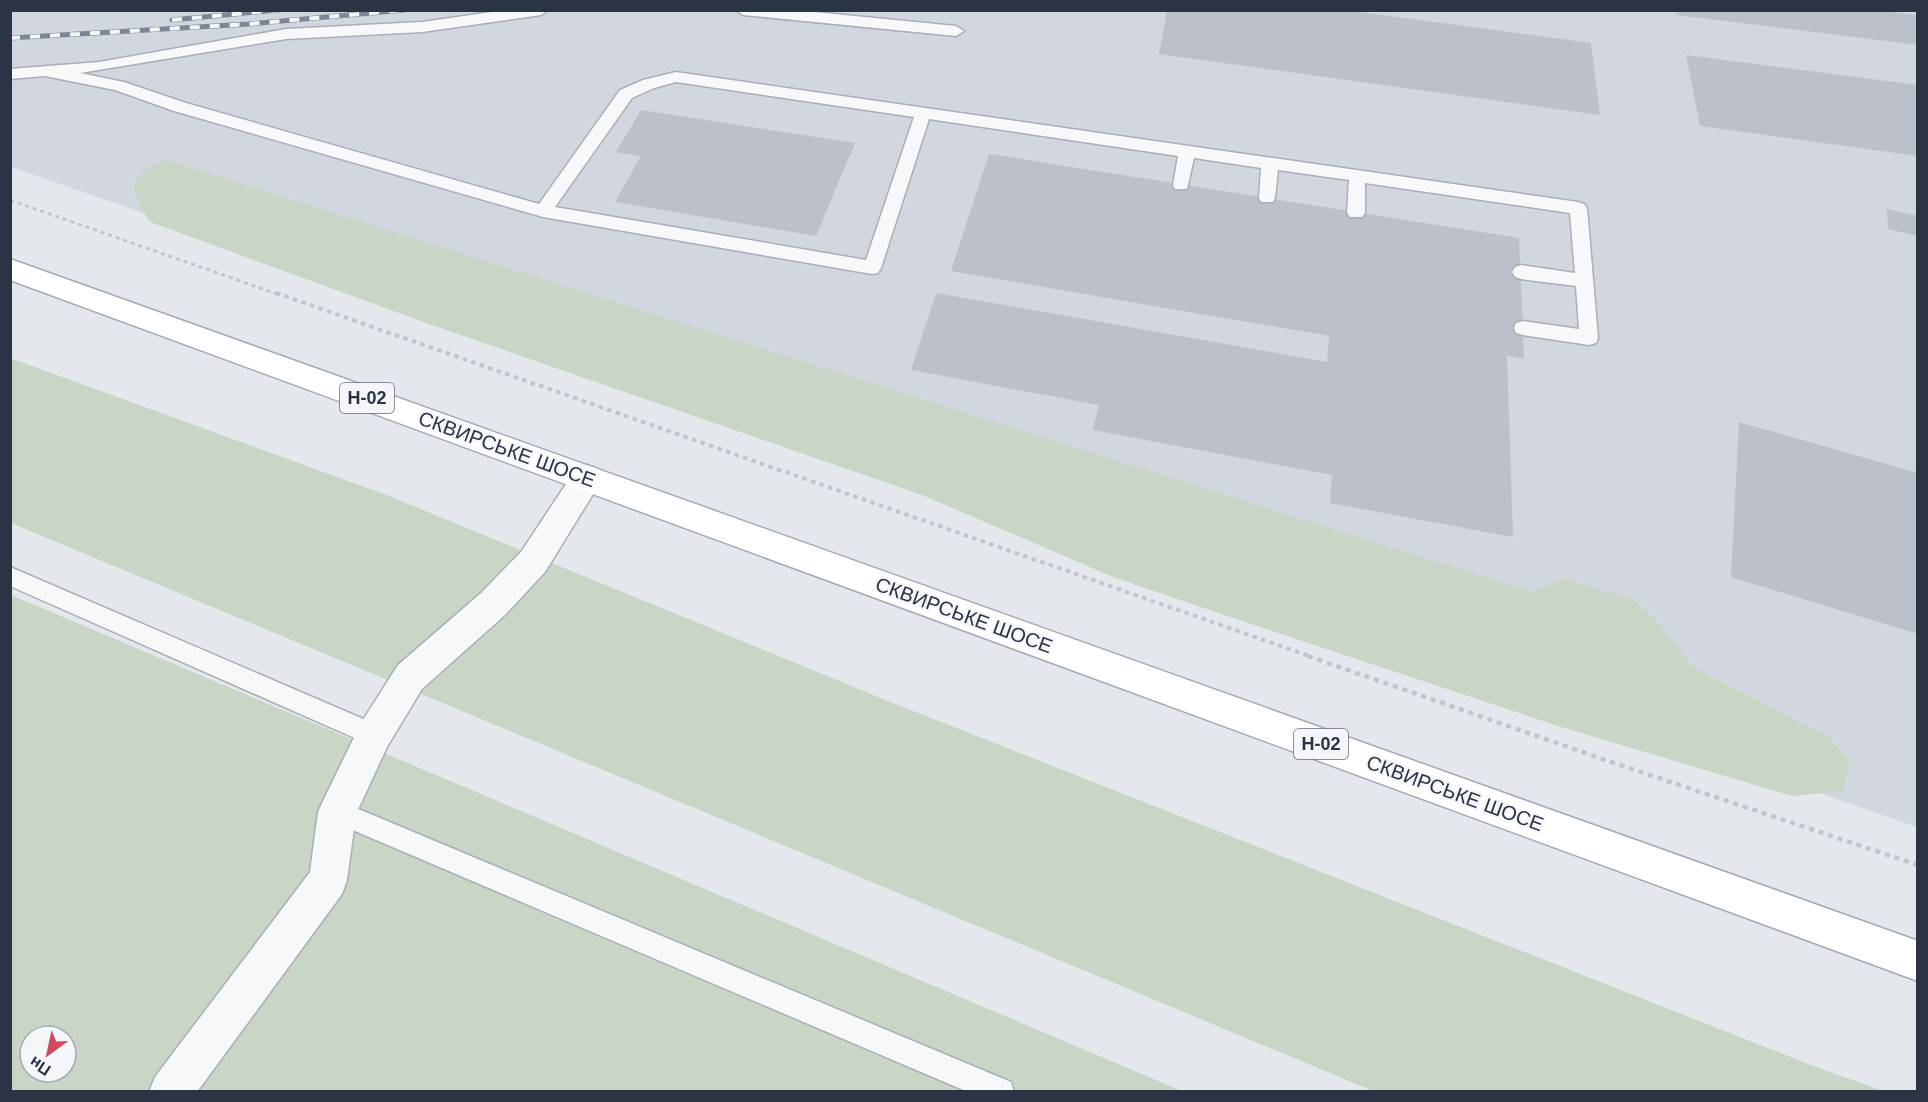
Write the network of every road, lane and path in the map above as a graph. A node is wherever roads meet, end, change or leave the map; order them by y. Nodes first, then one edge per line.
1 (541, 10) edge
2 (743, 10) edge
3 (956, 31) dead end
4 (44, 71) junction
5 (10, 74) edge
6 (923, 113) junction
7 (1187, 151) junction
8 (1270, 163) junction
9 (1358, 176) junction
10 (1181, 185) dead end
11 (1267, 198) dead end
12 (10, 200) edge
13 (543, 211) junction
14 (1356, 213) dead end
15 (10, 269) edge
16 (1521, 272) dead end
17 (1585, 281) junction
18 (1523, 328) dead end
19 (587, 478) junction
20 (10, 576) edge
21 (374, 735) junction
22 (337, 812) junction
23 (1917, 865) edge
24 (1917, 961) edge
25 (170, 1092) edge
26 (1001, 1092) edge

1 - 4 lane
2 - 3 lane
4 - 5 lane
4 - 13 lane
6 - 7 lane
6 - 13 lane
6 - 13 lane
7 - 8 lane
7 - 10 lane
8 - 9 lane
8 - 11 lane
9 - 14 lane
9 - 17 lane
12 - 23 path
15 - 19 main road, СКВИРСЬКЕ ШОСЕ / Н-02
16 - 17 lane
17 - 18 lane
19 - 21 street
19 - 24 main road, СКВИРСЬКЕ ШОСЕ / Н-02
20 - 21 lane
21 - 22 street
22 - 25 street
22 - 26 lane

